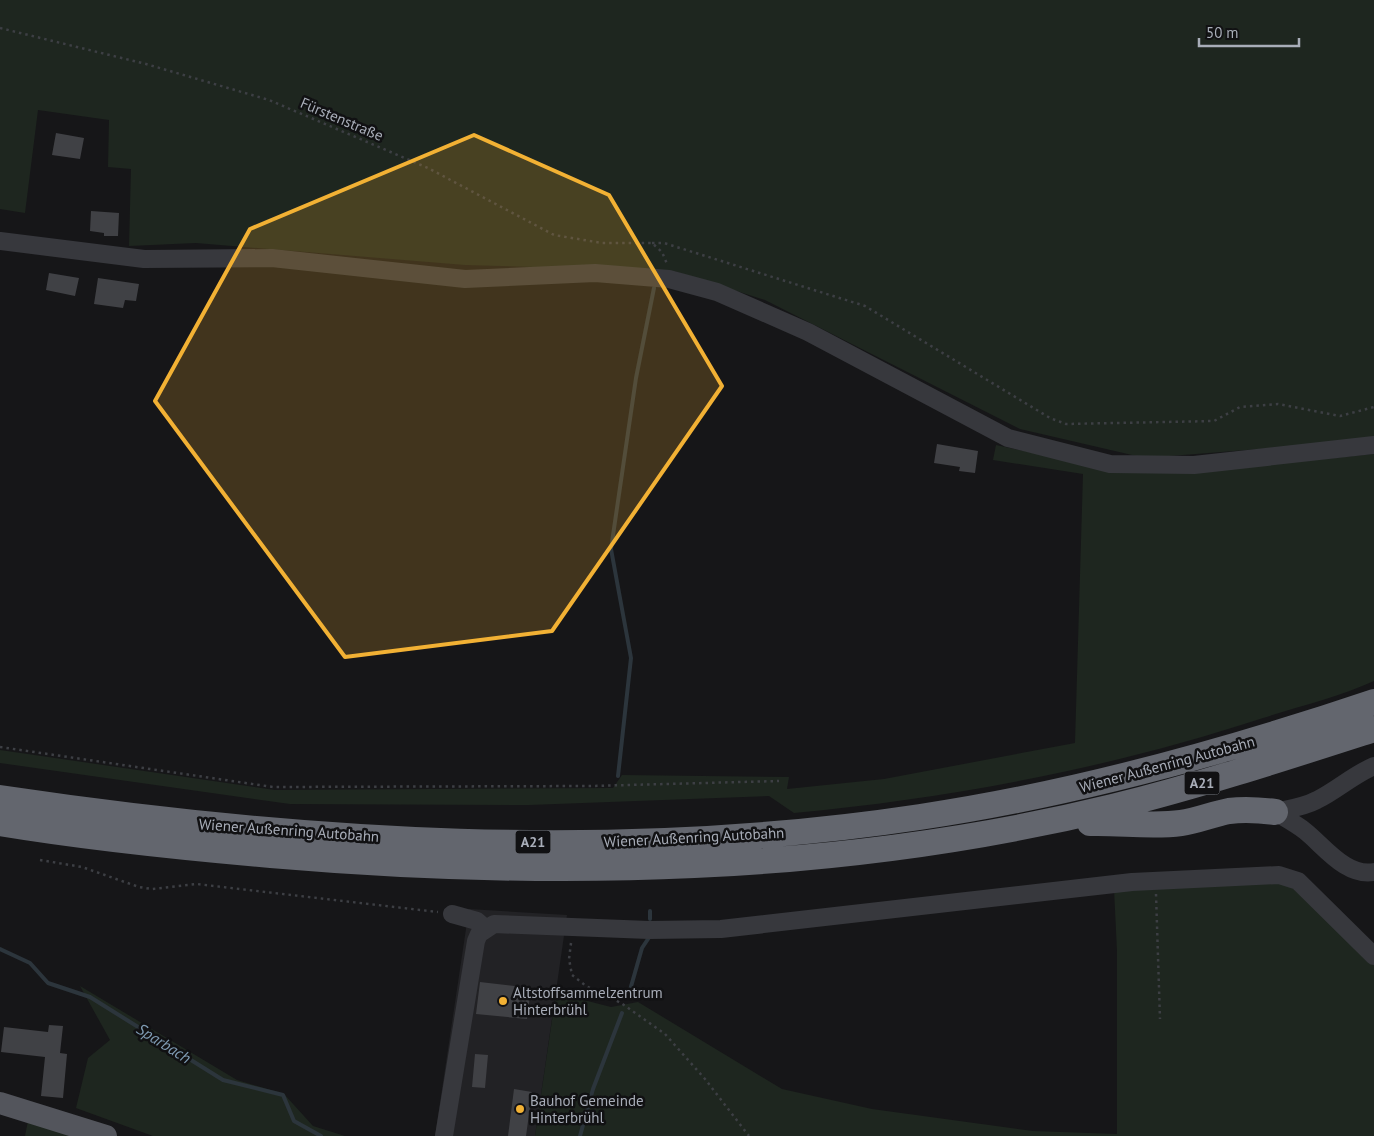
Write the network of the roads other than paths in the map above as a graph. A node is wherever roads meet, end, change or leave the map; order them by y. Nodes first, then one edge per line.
1 (0, 241) edge
2 (1374, 445) edge
3 (1373, 702) edge
4 (1374, 729) edge
5 (1374, 766) edge
6 (0, 798) edge
7 (1275, 812) junction
8 (0, 823) edge
9 (1026, 825) junction
10 (1374, 872) edge
11 (452, 914) road end
12 (485, 928) junction
13 (1374, 956) edge
14 (0, 1103) edge
15 (106, 1136) edge
16 (444, 1136) edge

1 - 2 street
3 - 6 highway, Wiener Außenring Autobahn / A21
4 - 9 highway, Wiener Außenring Autobahn / A21
5 - 7 street
7 - 9 highway
7 - 10 street
8 - 9 highway, Wiener Außenring Autobahn / A21
11 - 12 street
12 - 13 street
12 - 16 street
14 - 15 main road

